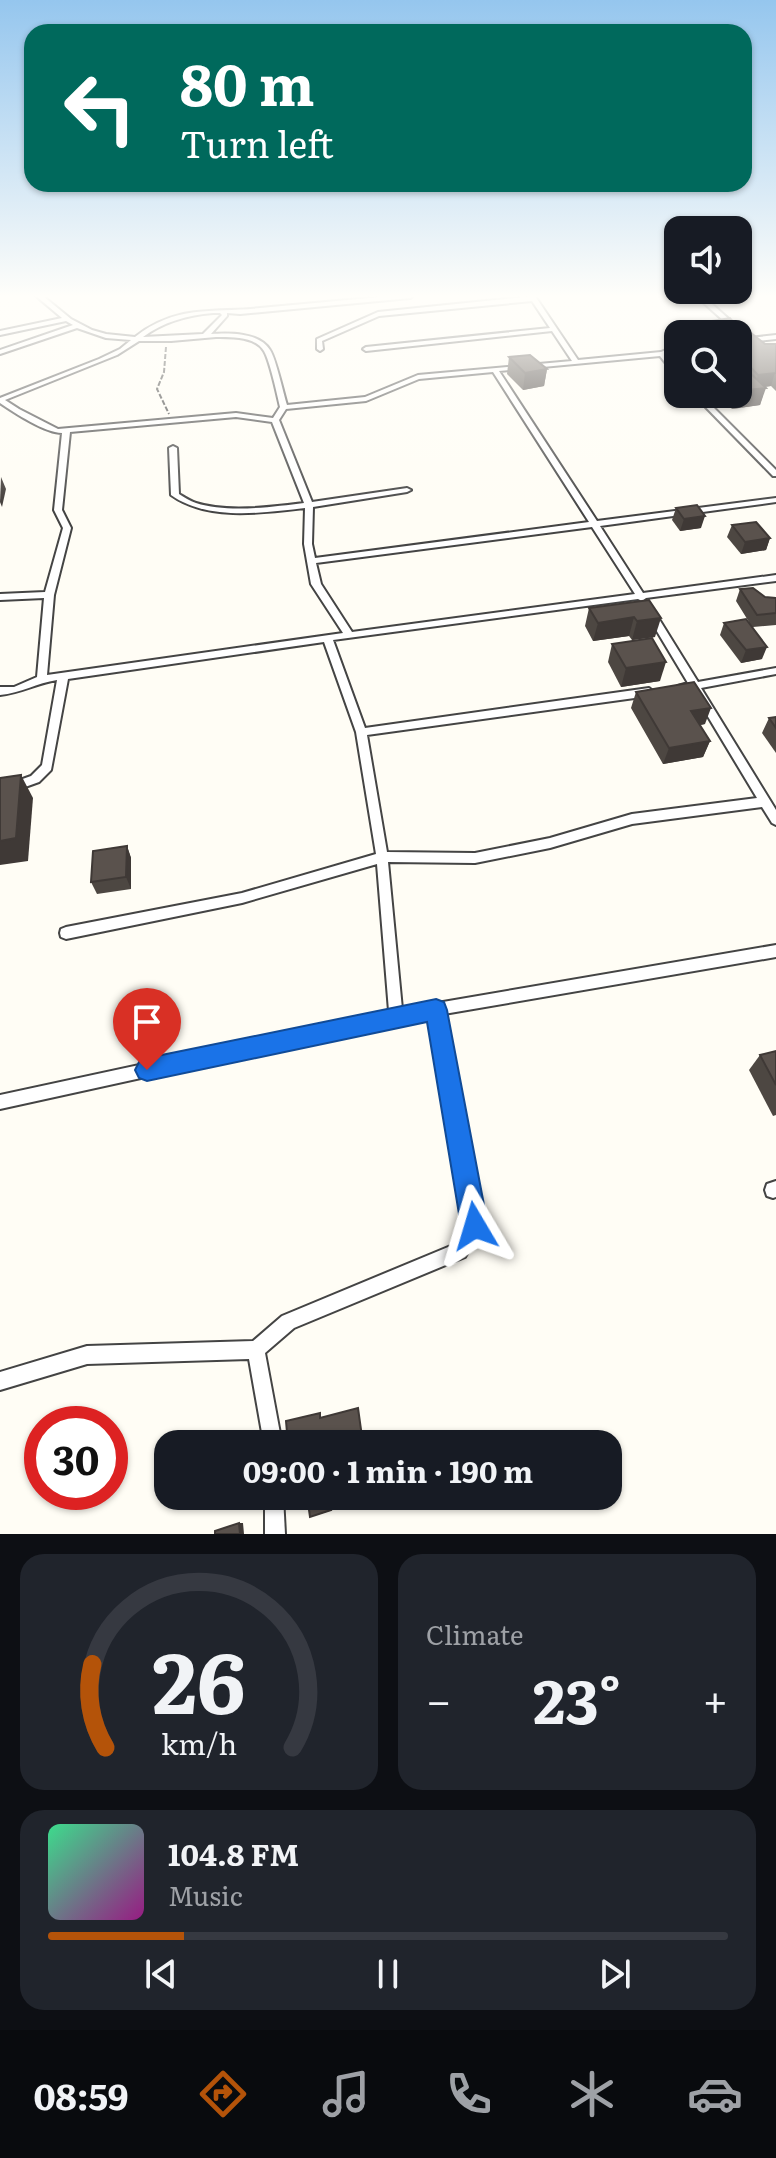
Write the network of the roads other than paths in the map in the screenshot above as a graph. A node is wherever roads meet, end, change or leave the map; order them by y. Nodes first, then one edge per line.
1 (79, 368) edge
2 (272, 368) edge
3 (519, 368) edge
4 (495, 370) junction
5 (284, 407) junction
6 (710, 408) edge
7 (275, 420) junction
8 (66, 431) junction
9 (173, 448) dead end
10 (776, 474) edge
11 (407, 490) dead end
12 (776, 500) edge
13 (309, 505) junction
14 (593, 523) junction
15 (312, 561) junction
16 (776, 578) edge
17 (49, 595) junction
18 (640, 596) junction
19 (0, 597) edge
20 (349, 635) junction
21 (327, 638) junction
22 (776, 671) edge
23 (63, 676) junction
24 (42, 679) junction
25 (697, 686) junction
26 (0, 691) edge
27 (361, 732) junction
28 (0, 792) edge
29 (764, 802) junction
30 (776, 820) edge
31 (382, 857) junction
32 (66, 933) dead end
33 (776, 951) edge
34 (436, 1010) junction
35 (396, 1016) junction
36 (0, 1102) edge
37 (256, 1350) junction
38 (0, 1381) edge
39 (270, 1430) edge
40 (274, 1510) edge
41 (275, 1534) edge

1 - 8 street
2 - 5 street
3 - 4 street
4 - 5 street
4 - 14 street
5 - 7 street
6 - 10 street
7 - 8 street
7 - 13 street
8 - 17 street
9 - 13 street
11 - 13 street
12 - 14 street
13 - 15 street
14 - 15 street
14 - 18 street
15 - 20 street
16 - 18 street
17 - 19 street
17 - 24 street
18 - 20 street
18 - 25 street
20 - 21 street
21 - 23 street
21 - 27 street
22 - 25 street
23 - 24 street
23 - 28 street
24 - 26 street
25 - 27 street
25 - 29 street
27 - 31 street
29 - 30 street
29 - 31 street
31 - 32 street
31 - 35 street
33 - 34 street
34 - 35 street
34 - 37 street
35 - 36 street
37 - 38 street
37 - 39 street
40 - 41 street

